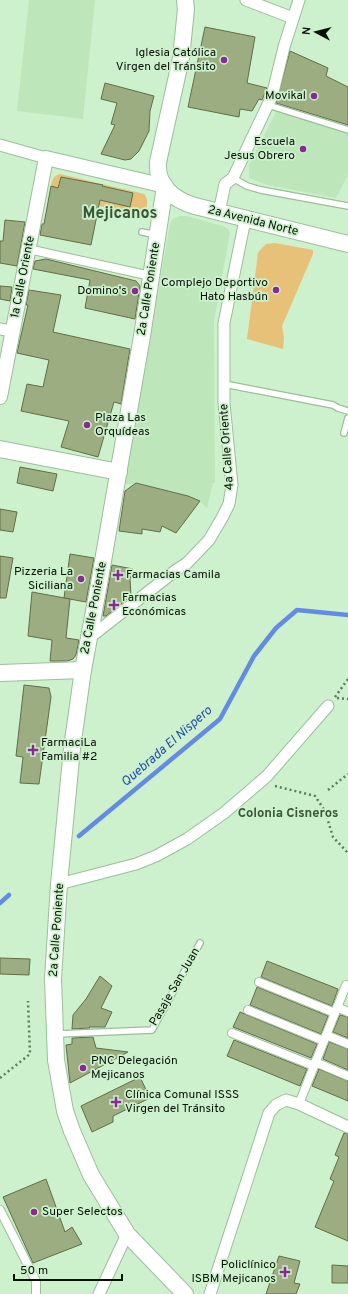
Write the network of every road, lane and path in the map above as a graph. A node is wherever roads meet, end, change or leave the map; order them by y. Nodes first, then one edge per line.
1 (185, 0) edge
2 (246, 0) edge
3 (299, 0) edge
4 (293, 18) junction
5 (268, 105) junction
6 (348, 130) edge
7 (0, 145) edge
8 (46, 158) junction
9 (233, 178) junction
10 (165, 186) junction
11 (348, 206) edge
12 (219, 212) junction
13 (245, 220) junction
14 (348, 244) edge
15 (28, 249) junction
16 (151, 276) junction
17 (6, 330) edge
18 (224, 384) junction
19 (0, 397) edge
20 (348, 410) edge
21 (348, 418) edge
22 (344, 433) dead end
23 (0, 449) edge
24 (118, 472) junction
25 (89, 638) junction
26 (83, 670) junction
27 (0, 673) edge
28 (348, 679) edge
29 (348, 699) edge
30 (332, 702) junction
31 (348, 774) edge
32 (259, 783) junction
33 (328, 790) dead end
34 (348, 853) edge
35 (59, 884) junction
36 (200, 944) dead end
37 (259, 982) dead end
38 (346, 985) dead end
39 (28, 1002) dead end
40 (248, 1010) dead end
41 (336, 1010) junction
42 (348, 1012) edge
43 (232, 1033) dead end
44 (54, 1034) junction
45 (325, 1038) junction
46 (348, 1044) edge
47 (314, 1064) junction
48 (348, 1076) edge
49 (0, 1078) edge
50 (299, 1104) junction
51 (348, 1127) edge
52 (0, 1210) edge
53 (127, 1234) junction
54 (36, 1294) edge
55 (100, 1294) edge
56 (185, 1294) edge
57 (210, 1294) edge

1 - 10 main road
2 - 4 street
3 - 4 street
4 - 5 street
5 - 6 lane
5 - 9 street
7 - 8 street
8 - 10 street
8 - 15 street, 1a Calle Oriente
9 - 11 lane
9 - 12 street
10 - 12 main road, 2a Avenida Norte
10 - 16 main road, 2a Calle Poniente
12 - 13 main road, 2a Avenida Norte
13 - 14 main road, 2a Avenida Norte
13 - 18 street, 4a Calle Oriente
15 - 16 street
15 - 17 street, 1a Calle Oriente
16 - 24 main road, 2a Calle Poniente
17 - 19 street, 1a Calle Oriente
18 - 20 lane
18 - 25 street, 4a Calle Oriente
21 - 22 lane
23 - 24 main road
24 - 25 main road, 2a Calle Poniente
25 - 26 main road, 2a Calle Poniente
26 - 27 main road
26 - 35 main road, 2a Calle Poniente
28 - 30 path
29 - 30 path
30 - 32 street
31 - 33 path
32 - 34 path
32 - 35 street
35 - 44 main road, 2a Calle Poniente
36 - 44 lane, Pasaje San Juan
37 - 41 street
38 - 41 street
39 - 49 path
40 - 45 street
41 - 42 street
41 - 45 street
43 - 47 street
44 - 53 main road, 2a Calle Poniente
45 - 46 street
45 - 47 street
47 - 48 street
47 - 50 street
50 - 51 street
50 - 57 street
52 - 54 street
53 - 55 street
53 - 56 main road, 2a Calle Poniente

